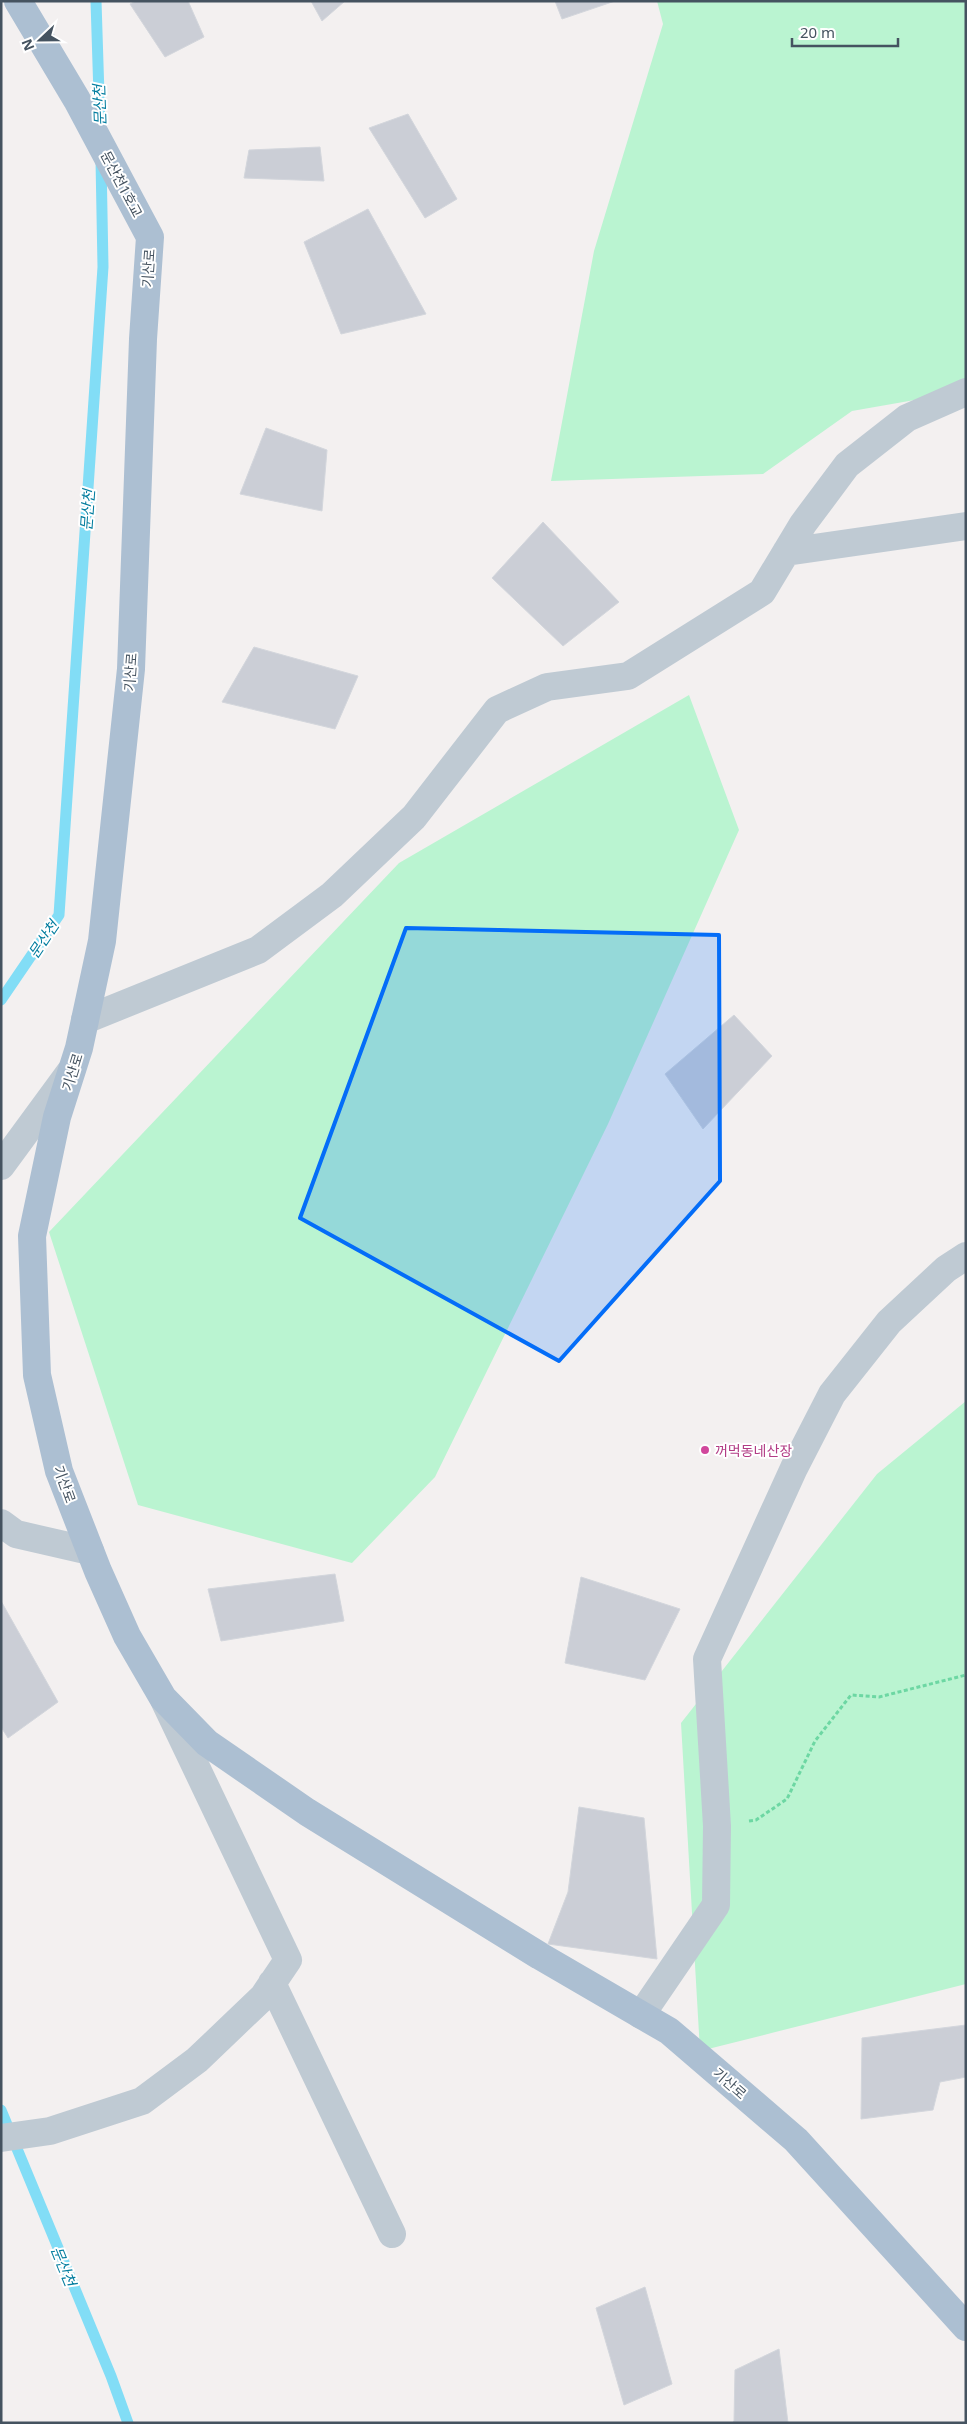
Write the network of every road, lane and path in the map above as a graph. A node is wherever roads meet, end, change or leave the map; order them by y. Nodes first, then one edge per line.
1 (18, 1) edge
2 (150, 237) joint
3 (966, 392) edge
4 (966, 526) edge
5 (786, 552) junction
6 (85, 1020) junction
7 (73, 1067) junction
8 (1, 1166) edge
9 (966, 1256) edge
10 (1, 1523) edge
11 (90, 1551) junction
12 (966, 1675) edge
13 (163, 1698) junction
14 (716, 1826) junction
15 (272, 1983) junction
16 (641, 2015) junction
17 (1, 2138) edge
18 (392, 2234) dead end
19 (966, 2327) edge

1 - 2 main road, 문산천1호교
2 - 6 main road, 기산로
3 - 5 street
4 - 5 street
5 - 6 street
6 - 7 main road, 기산로
7 - 8 street
7 - 11 main road, 기산로
9 - 14 street
10 - 11 street
11 - 13 main road, 기산로
12 - 14 path
13 - 15 street
13 - 16 main road, 기산로
14 - 16 street
15 - 17 street
15 - 18 street
16 - 19 main road, 기산로

